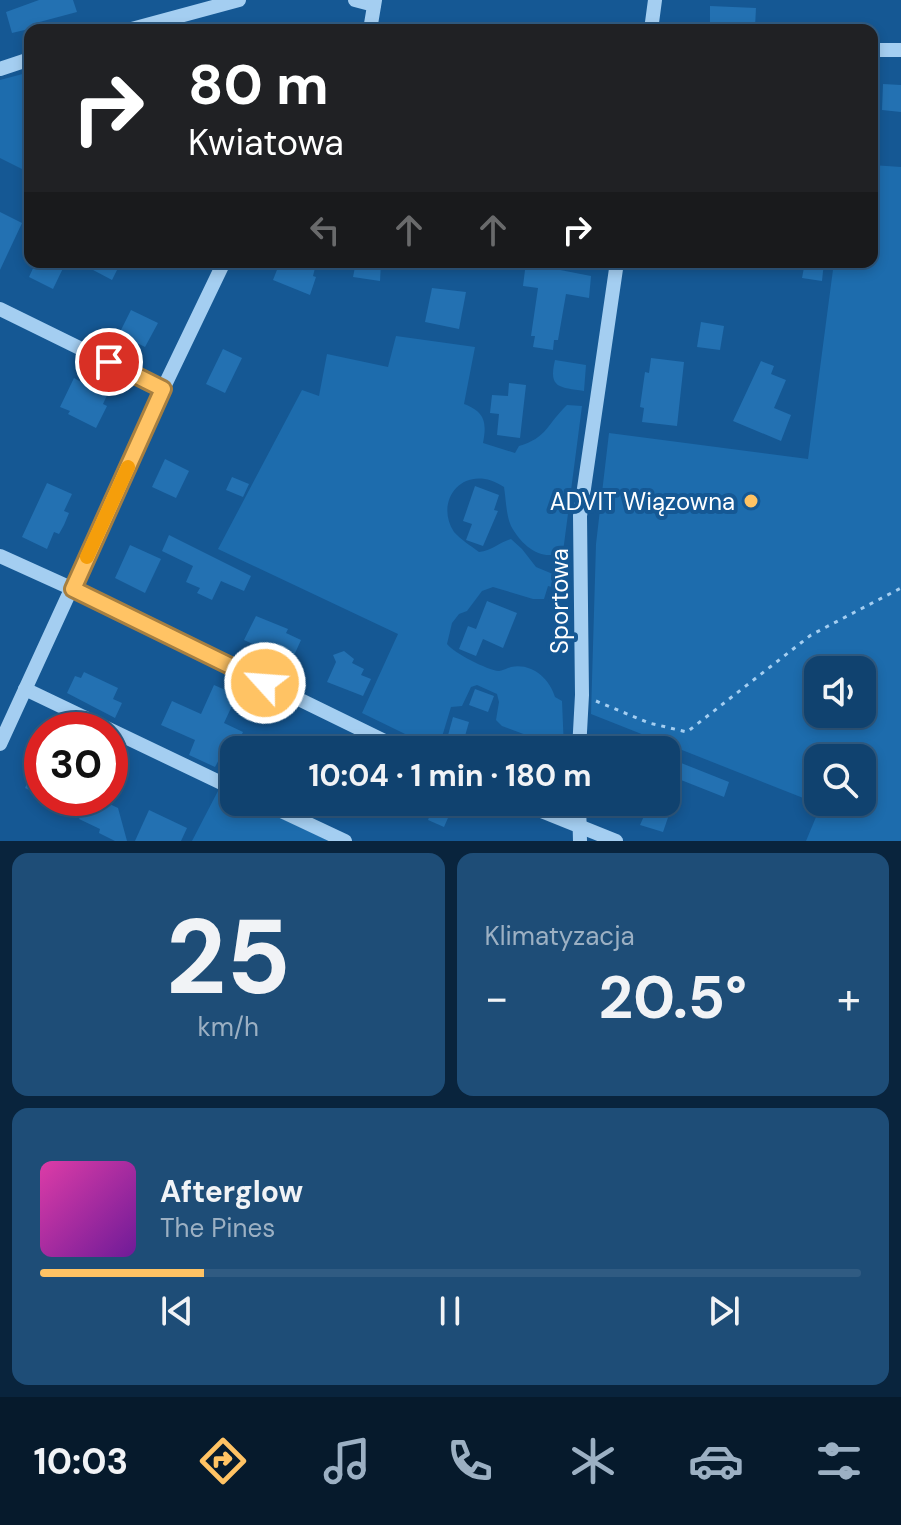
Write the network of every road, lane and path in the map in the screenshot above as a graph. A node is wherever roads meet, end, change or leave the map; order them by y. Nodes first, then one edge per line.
1 (239, 0) edge
2 (355, 0) edge
3 (655, 0) edge
4 (374, 2) edge
5 (150, 24) edge
6 (371, 24) edge
7 (652, 24) edge
8 (878, 50) edge
9 (901, 50) edge
10 (24, 61) edge
11 (0, 69) edge
12 (221, 268) edge
13 (616, 268) edge
14 (0, 309) edge
15 (163, 389) junction
16 (0, 556) edge
17 (901, 588) edge
18 (73, 589) junction
19 (25, 689) junction
20 (582, 695) junction
21 (374, 736) edge
22 (580, 736) edge
23 (0, 744) edge
24 (220, 782) edge
25 (292, 816) edge
26 (546, 816) edge
27 (580, 834) edge
28 (345, 841) edge
29 (616, 841) edge

1 - 5 street
2 - 4 street
3 - 7 street
4 - 6 street
8 - 9 street
10 - 11 street
12 - 15 street
13 - 20 street, Sportowa
14 - 15 street
15 - 18 street
16 - 18 street
17 - 20 path
18 - 19 street
18 - 21 street
19 - 23 street
19 - 24 street
20 - 22 street, Sportowa
25 - 28 street
26 - 27 street
27 - 29 street

